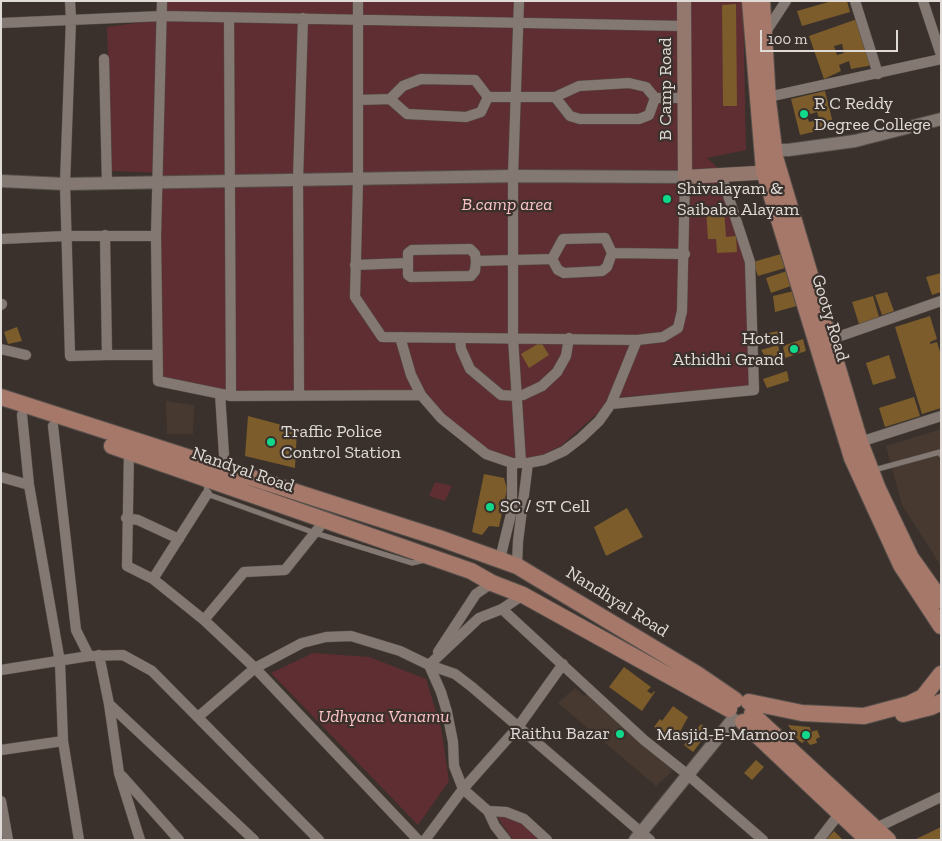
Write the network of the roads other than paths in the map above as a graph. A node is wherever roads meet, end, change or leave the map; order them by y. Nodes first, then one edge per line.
1 (70, 1) edge
2 (162, 1) edge
3 (358, 1) edge
4 (519, 1) edge
5 (684, 1) edge
6 (750, 1) edge
7 (762, 1) edge
8 (769, 1) edge
9 (786, 1) edge
10 (855, 1) edge
11 (923, 1) edge
12 (162, 16) junction
13 (229, 18) junction
14 (303, 18) junction
15 (71, 19) junction
16 (358, 19) junction
17 (1, 23) edge
18 (518, 24) junction
19 (684, 26) junction
20 (764, 34) junction
21 (941, 57) edge
22 (104, 59) dead end
23 (878, 74) junction
24 (488, 97) junction
25 (516, 97) junction
26 (555, 97) junction
27 (768, 97) junction
28 (654, 98) junction
29 (684, 98) junction
30 (390, 99) junction
31 (358, 100) junction
32 (941, 119) edge
33 (774, 150) junction
34 (772, 172) junction
35 (721, 174) junction
36 (513, 176) junction
37 (685, 177) junction
38 (358, 178) junction
39 (298, 180) junction
40 (1, 181) edge
41 (231, 181) junction
42 (157, 182) junction
43 (107, 183) junction
44 (65, 184) junction
45 (105, 235) junction
46 (66, 236) junction
47 (156, 236) junction
48 (1, 239) edge
49 (612, 253) junction
50 (685, 254) junction
51 (552, 259) junction
52 (514, 260) junction
53 (476, 261) junction
54 (407, 263) junction
55 (355, 266) junction
56 (941, 301) edge
57 (400, 337) junction
58 (460, 338) junction
59 (513, 338) junction
60 (569, 338) junction
61 (637, 340) junction
62 (829, 340) junction
63 (1, 349) edge
64 (26, 355) dead end
65 (107, 355) junction
66 (157, 355) junction
67 (220, 394) junction
68 (299, 394) junction
69 (421, 395) junction
70 (231, 396) junction
71 (516, 396) junction
72 (1, 397) edge
73 (611, 404) junction
74 (1, 408) edge
75 (22, 415) junction
76 (941, 416) edge
77 (53, 426) junction
78 (860, 442) junction
79 (129, 451) junction
80 (941, 455) edge
81 (520, 463) junction
82 (225, 470) junction
83 (871, 471) junction
84 (1, 477) edge
85 (29, 485) junction
86 (207, 486) junction
87 (126, 518) junction
88 (320, 527) junction
89 (179, 538) junction
90 (473, 549) junction
91 (500, 559) junction
92 (525, 570) junction
93 (471, 571) junction
94 (153, 579) junction
95 (492, 583) junction
96 (523, 595) junction
97 (941, 600) edge
98 (502, 609) junction
99 (204, 620) junction
100 (941, 626) edge
101 (94, 656) junction
102 (60, 662) junction
103 (563, 664) junction
104 (429, 665) junction
105 (255, 668) junction
106 (1, 670) edge
107 (941, 674) edge
108 (941, 702) edge
109 (109, 704) junction
110 (740, 711) junction
111 (867, 715) junction
112 (198, 716) junction
113 (518, 727) junction
114 (64, 741) junction
115 (1, 750) edge
116 (119, 773) junction
117 (688, 775) junction
118 (463, 789) junction
119 (941, 797) edge
120 (1, 801) edge
121 (488, 810) junction
122 (839, 814) junction
123 (3, 820) edge
124 (872, 834) edge
125 (642, 837) edge
126 (8, 840) edge
127 (79, 840) edge
128 (140, 840) edge
129 (179, 840) edge
130 (254, 840) edge
131 (318, 840) edge
132 (418, 840) edge
133 (425, 840) edge
134 (506, 840) edge
135 (547, 840) edge
136 (763, 840) edge
137 (819, 840) edge
138 (888, 840) edge

1 - 15 street
2 - 12 street
3 - 16 street
4 - 18 street
5 - 19 main road, B Camp Road
6 - 33 main road, Gooty Road
7 - 20 main road, Gooty Road
8 - 20 main road
9 - 20 street
10 - 23 street
11 - 21 street
12 - 13 street
12 - 15 street
12 - 42 street
13 - 14 street
13 - 41 street
14 - 16 street
14 - 39 street
15 - 17 street
15 - 44 street
16 - 18 street
16 - 31 street
18 - 19 street
18 - 25 street
19 - 29 main road, B Camp Road
20 - 27 main road, Gooty Road
21 - 23 street
22 - 43 street
23 - 27 street
24 - 25 street
24 - 30 street
24 - 30 street
25 - 26 street
25 - 36 street
26 - 28 street
26 - 28 street
27 - 33 main road, Gooty Road
28 - 29 street
29 - 37 main road, B Camp Road
30 - 31 street
31 - 38 street
32 - 33 street
33 - 34 main road, Gooty Road
34 - 35 main road
34 - 62 main road, Gooty Road
34 - 100 main road, Gooty Road
35 - 37 main road
35 - 73 street
36 - 37 street
36 - 38 street
36 - 52 street
37 - 50 street
38 - 39 street
38 - 55 street
39 - 41 street
39 - 68 street
40 - 44 street
41 - 42 street
41 - 70 street
42 - 43 street
42 - 47 street
43 - 44 street
44 - 46 street
45 - 46 street
45 - 47 street
45 - 65 street
46 - 48 street
46 - 65 street
47 - 66 street
49 - 50 street
49 - 51 street
49 - 51 street
50 - 61 street
51 - 52 street
52 - 53 street
52 - 59 street
53 - 54 street
53 - 54 street
54 - 55 street
55 - 57 street
56 - 62 street
57 - 58 street
57 - 69 street
58 - 59 street
58 - 71 street
59 - 60 street
59 - 71 street
60 - 61 street
60 - 71 street
61 - 73 street
62 - 78 main road, Gooty Road
63 - 64 street
65 - 66 street
66 - 67 street
67 - 70 street
67 - 82 street
68 - 69 street
68 - 70 street
69 - 81 street
71 - 81 street
72 - 82 main road, Nandyal Road
73 - 81 street
74 - 75 main road, Nandyal Road
75 - 77 main road, Nandyal Road
75 - 85 street
76 - 78 street
77 - 79 main road, Nandyal Road
77 - 101 street
78 - 83 main road, Gooty Road
79 - 86 main road, Nandyal Road
79 - 87 street
80 - 83 lane
81 - 91 street
81 - 92 street
82 - 90 main road, Nandyal Road
83 - 97 main road, Gooty Road
84 - 85 street
85 - 102 street
86 - 88 main road, Nandyal Road
86 - 89 street
87 - 89 street
87 - 94 street
88 - 93 main road, Nandyal Road
88 - 99 street
89 - 94 street
90 - 91 main road, Nandhyal Road
90 - 93 main road
91 - 92 main road, Nandhyal Road
92 - 96 main road
92 - 110 main road, Nandhyal Road
93 - 95 main road, Nandyal Road
94 - 99 street
95 - 96 main road, Nandyal Road
95 - 104 street
96 - 98 street
96 - 110 main road, Nandyal Road
98 - 103 street
98 - 104 street
99 - 105 street
101 - 102 street
101 - 109 street
101 - 112 street
102 - 106 street
102 - 114 street
103 - 113 street
103 - 117 street
104 - 105 street
104 - 113 street
104 - 118 street
105 - 112 street
105 - 132 street
107 - 111 main road
108 - 111 main road
109 - 116 street
109 - 130 street
110 - 111 main road
110 - 117 street
110 - 122 main road
110 - 124 main road
112 - 131 street
113 - 118 street
113 - 125 street
114 - 115 street
114 - 127 street
116 - 128 street
116 - 129 street
117 - 125 street
117 - 136 street
118 - 121 street
118 - 133 street
119 - 124 street
120 - 123 street
121 - 134 street
121 - 135 street
122 - 124 main road
122 - 137 street
123 - 126 street
124 - 138 main road

